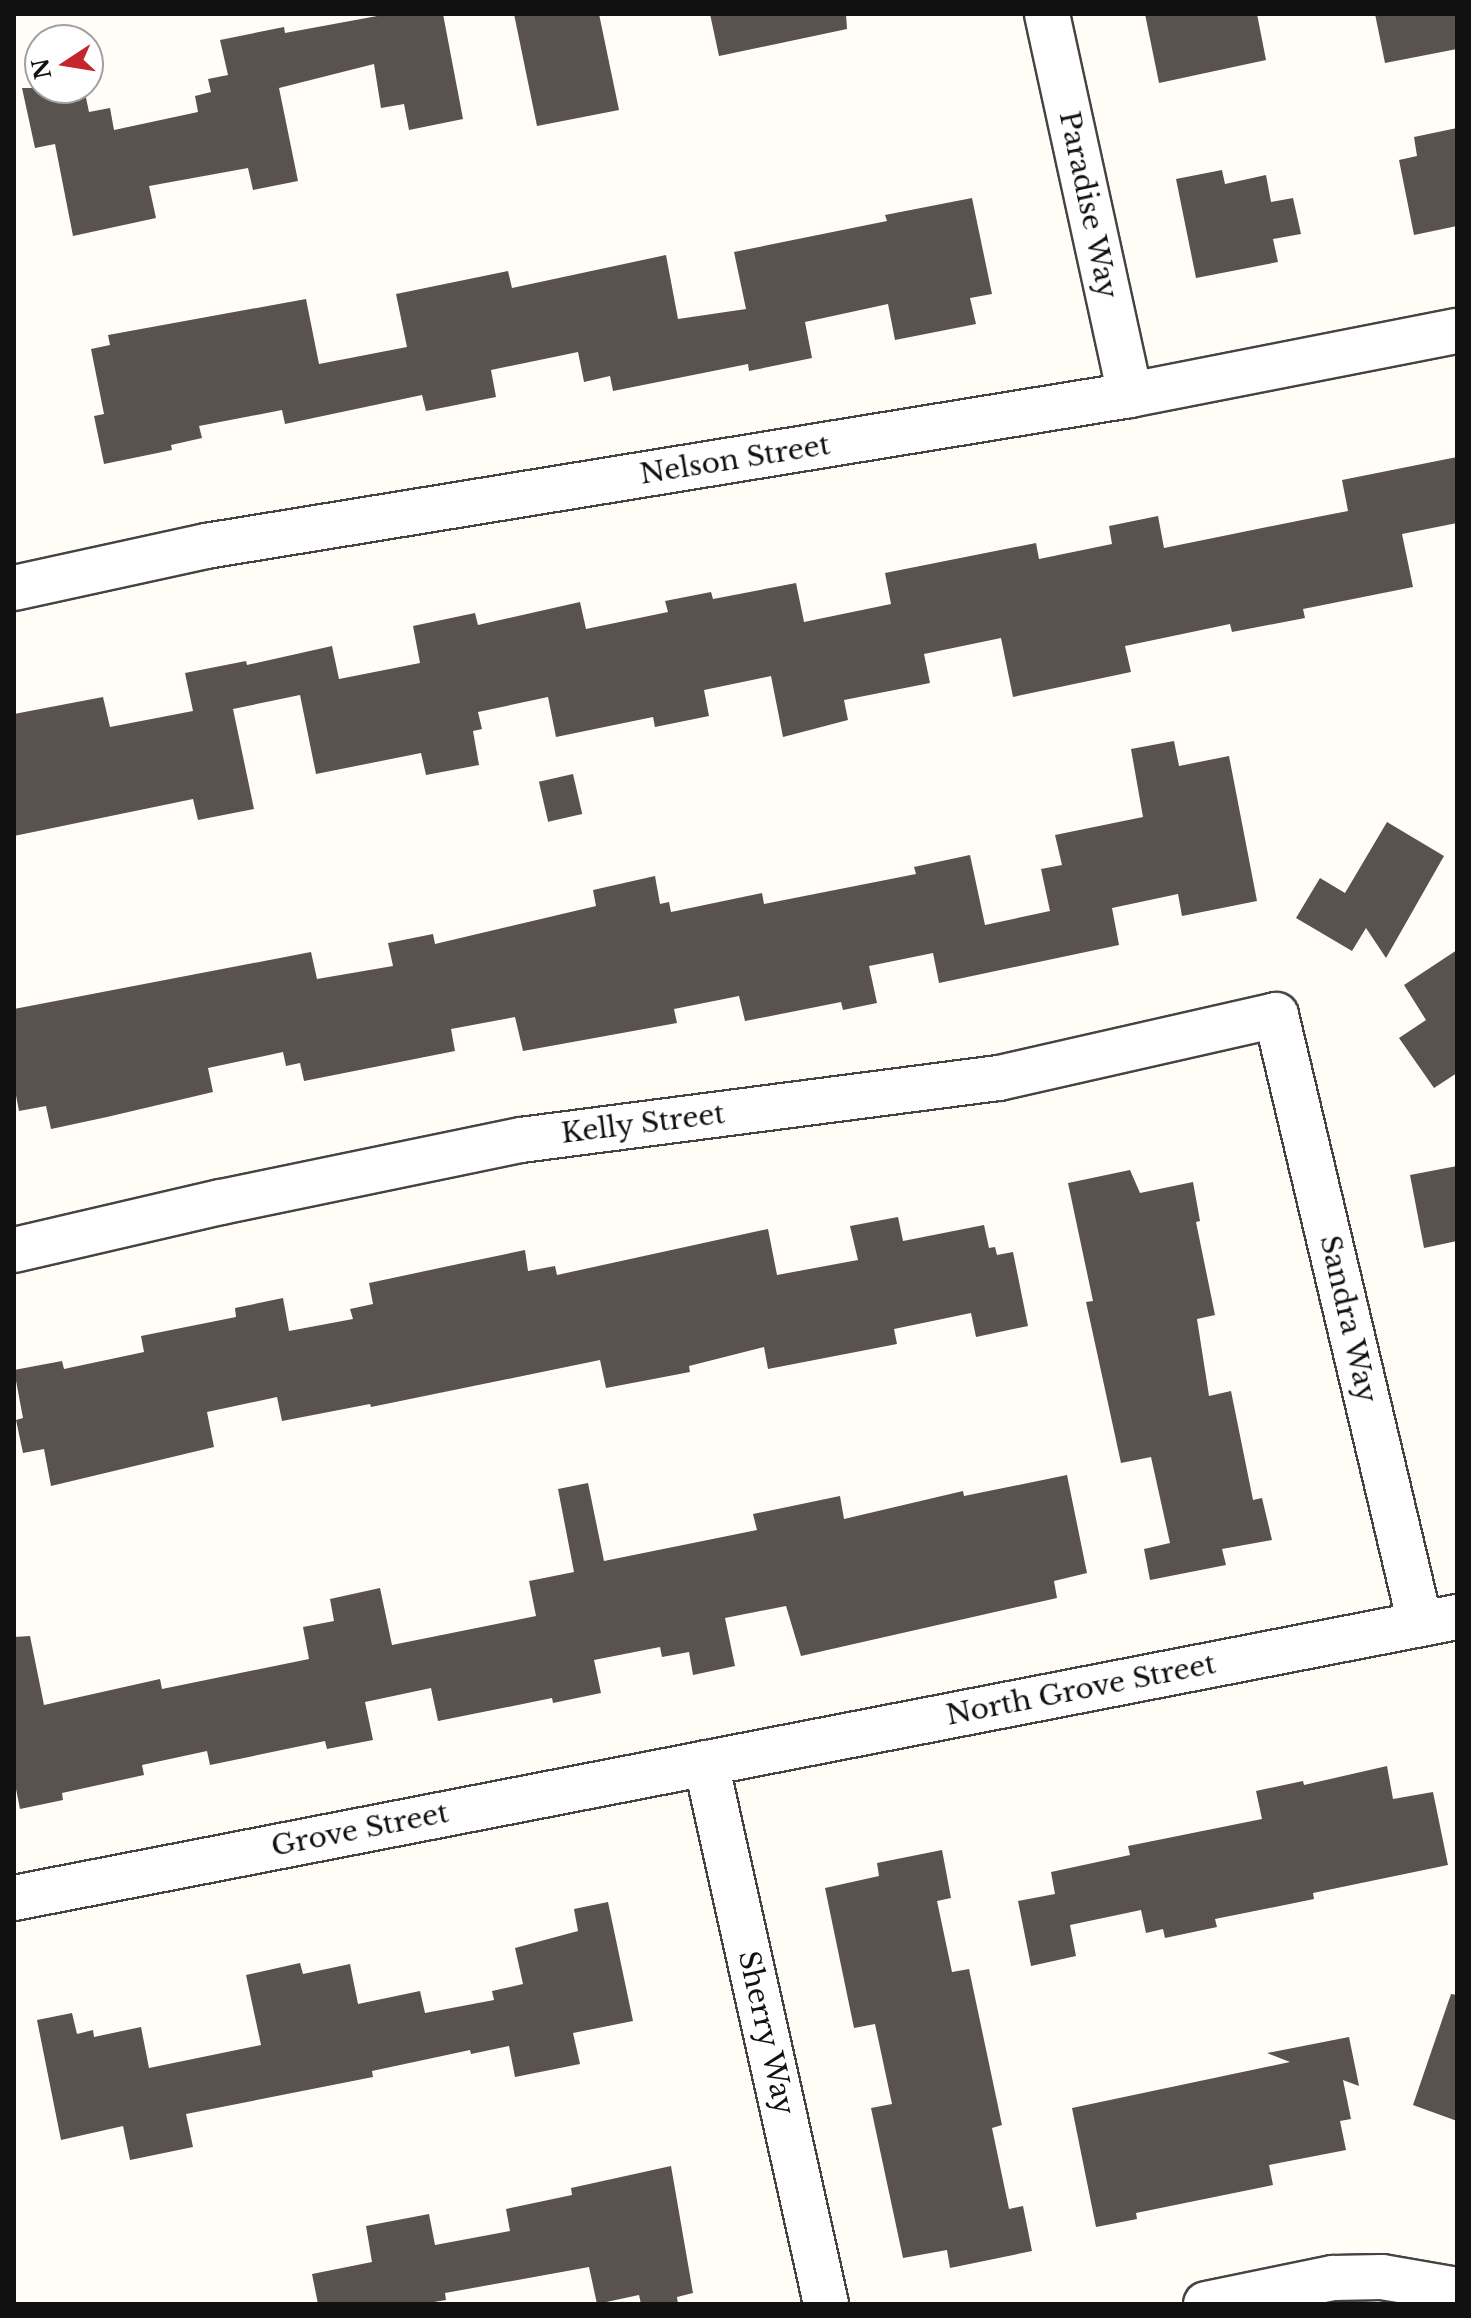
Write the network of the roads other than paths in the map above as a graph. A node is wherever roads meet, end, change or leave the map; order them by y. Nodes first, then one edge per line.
1 (1047, 14) edge
2 (1457, 331) edge
3 (1130, 395) junction
4 (14, 588) edge
5 (1276, 1015) joint
6 (14, 1250) edge
7 (1439, 1620) edge
8 (706, 1763) junction
9 (14, 1898) edge
10 (1457, 2290) edge
11 (826, 2304) edge
12 (1206, 2304) edge

1 - 3 street, Paradise Way
2 - 3 street, Nelson Street
3 - 4 street, Nelson Street
5 - 6 street, Kelly Street
5 - 7 street, Sandra Way
7 - 8 street, North Grove Street
8 - 9 street, Grove Street
8 - 11 street, Sherry Way
10 - 12 street

